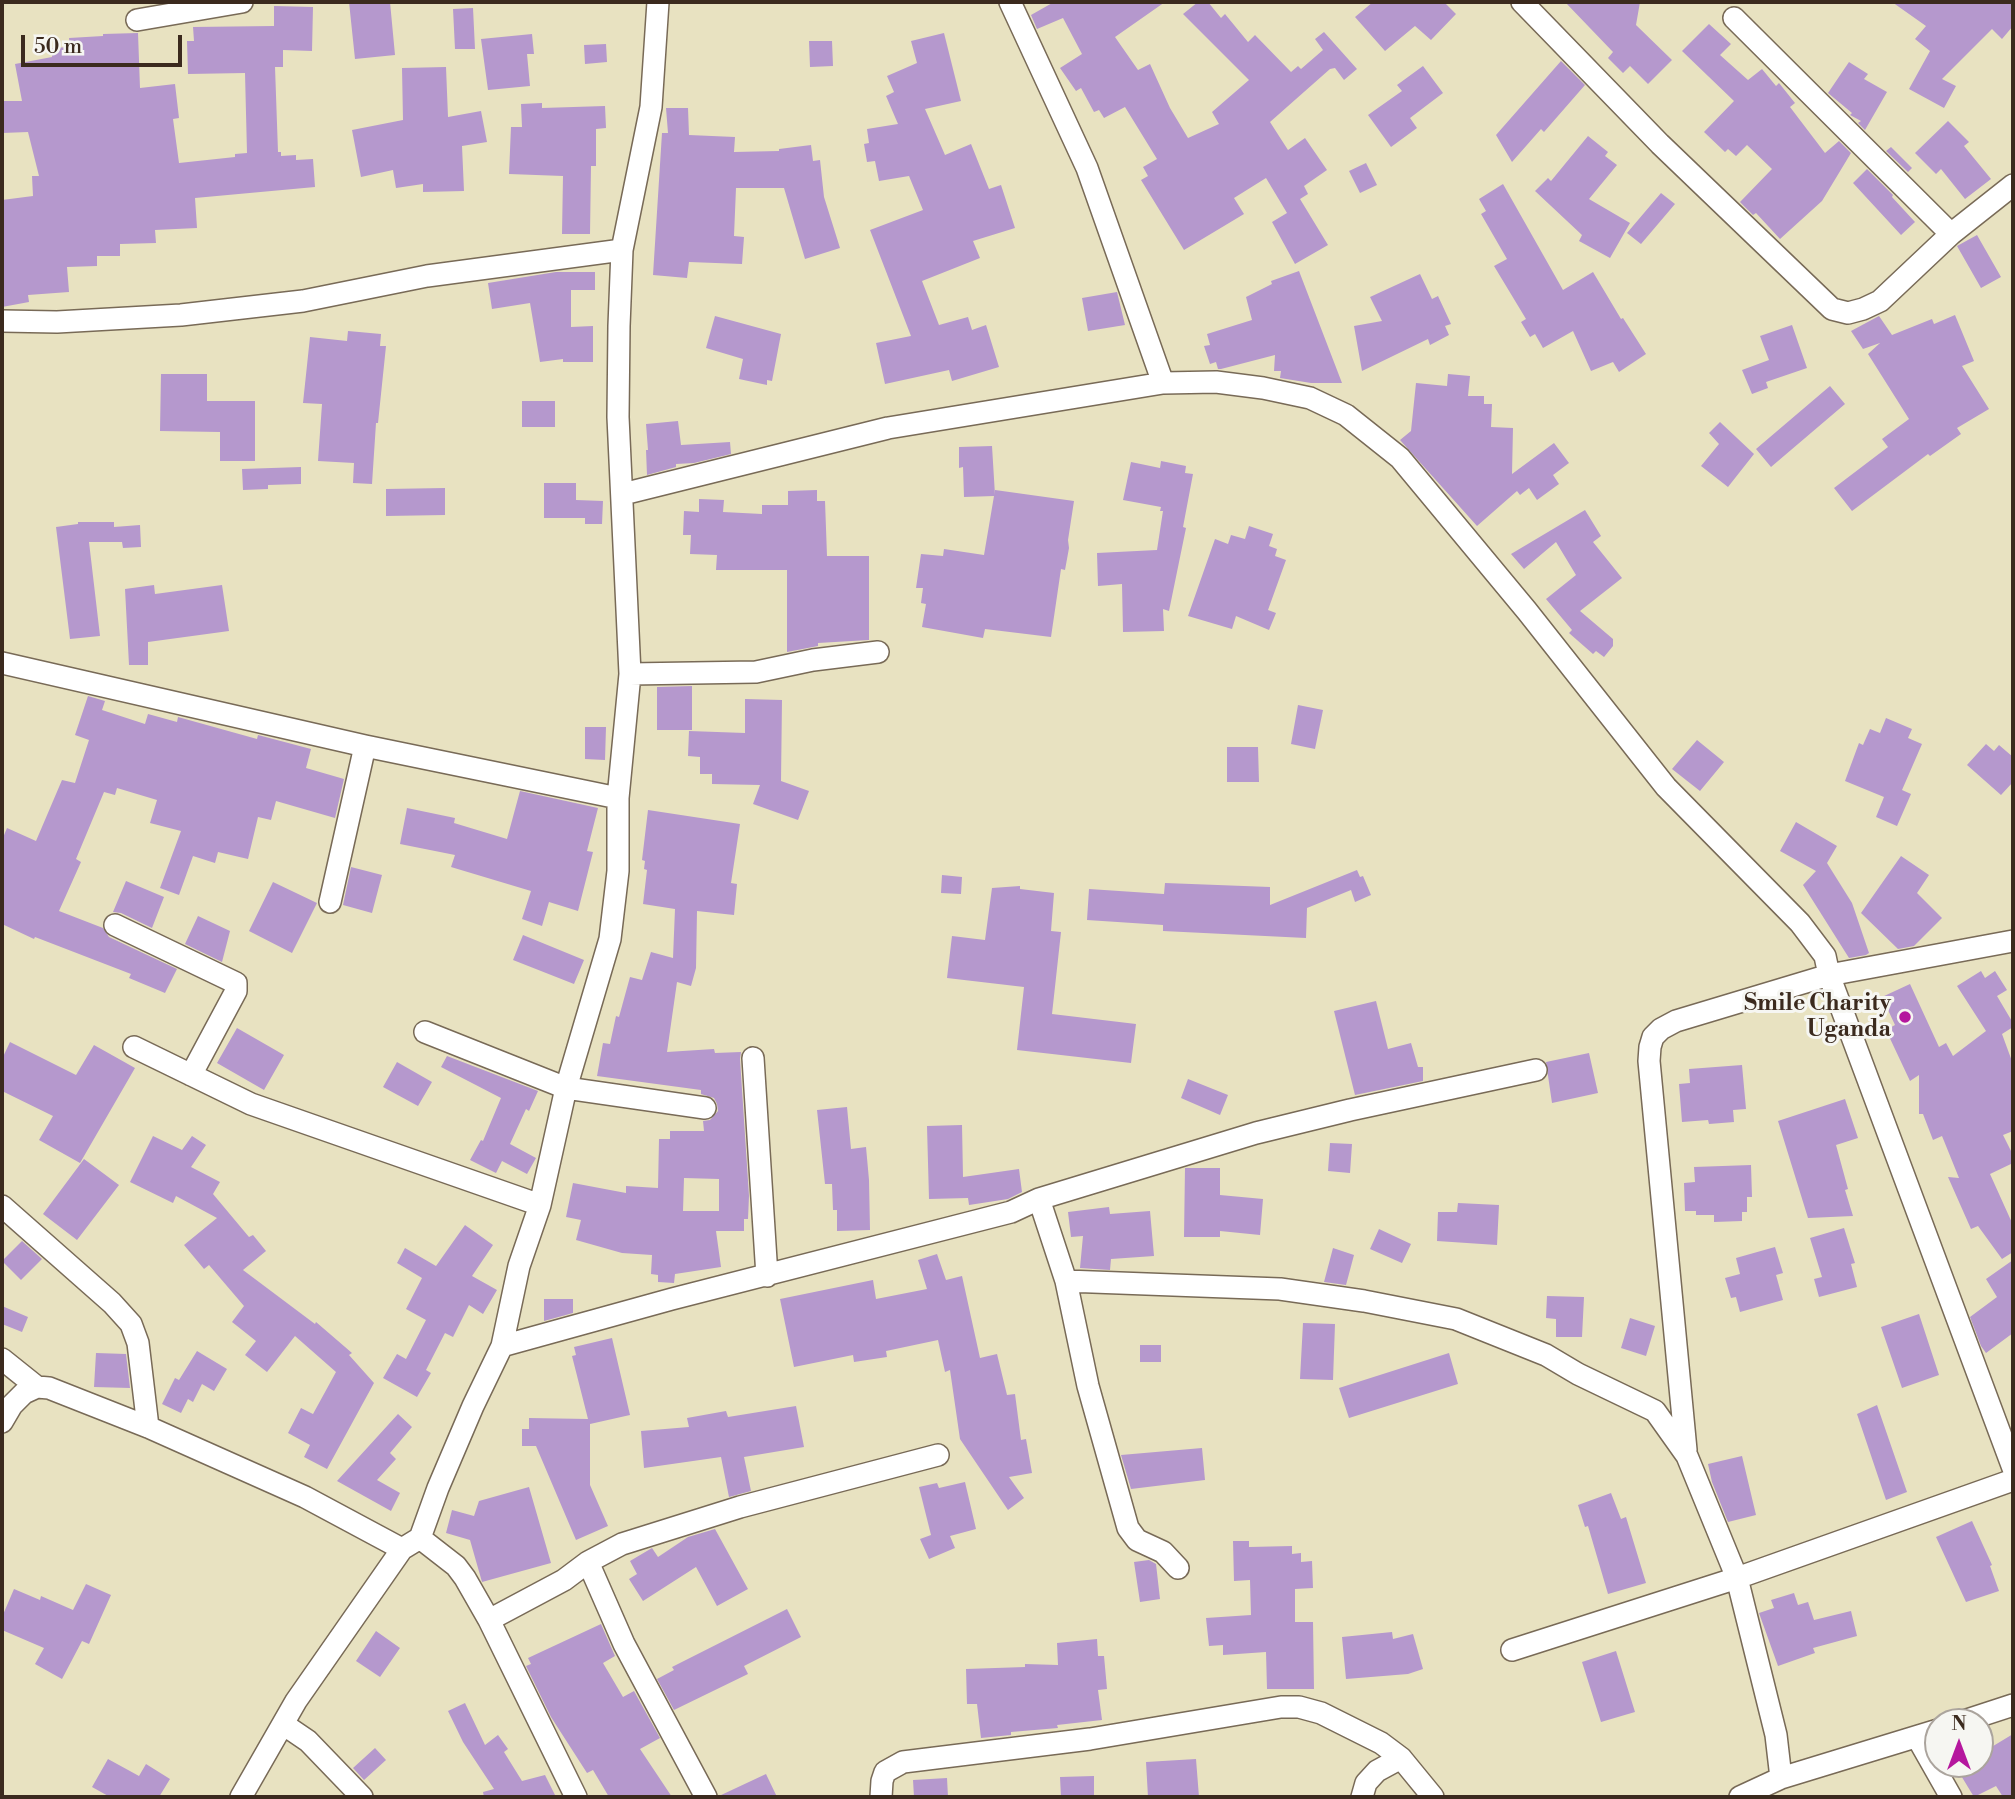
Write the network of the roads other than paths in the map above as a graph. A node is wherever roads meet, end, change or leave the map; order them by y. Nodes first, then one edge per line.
1 (243, 2) edge
2 (658, 2) edge
3 (1010, 2) edge
4 (1522, 2) edge
5 (1734, 18) dead end
6 (137, 20) dead end
7 (2013, 186) edge
8 (1951, 234) junction
9 (622, 250) junction
10 (2, 321) edge
11 (1163, 383) junction
12 (623, 494) junction
13 (878, 652) dead end
14 (2, 663) edge
15 (629, 674) junction
16 (365, 746) junction
17 (618, 798) junction
18 (330, 902) dead end
19 (115, 925) dead end
20 (2013, 941) edge
21 (1829, 975) junction
22 (425, 1032) dead end
23 (134, 1047) dead end
24 (753, 1058) dead end
25 (1536, 1070) dead end
26 (191, 1075) junction
27 (566, 1088) junction
28 (705, 1108) dead end
29 (1039, 1199) junction
30 (541, 1205) junction
31 (2, 1206) edge
32 (767, 1276) junction
33 (1066, 1281) junction
34 (502, 1346) junction
35 (2, 1359) edge
36 (37, 1387) junction
37 (2, 1422) edge
38 (148, 1427) junction
39 (938, 1455) dead end
40 (1687, 1456) junction
41 (2013, 1468) edge
42 (2013, 1480) edge
43 (411, 1543) junction
44 (588, 1562) junction
45 (1178, 1568) dead end
46 (1737, 1578) junction
47 (489, 1620) junction
48 (1511, 1650) dead end
49 (2013, 1705) edge
50 (1994, 1711) edge
51 (283, 1724) junction
52 (1924, 1735) edge
53 (1917, 1737) junction
54 (1401, 1758) junction
55 (1782, 1778) junction
56 (242, 1797) edge
57 (362, 1797) edge
58 (576, 1797) edge
59 (706, 1797) edge
60 (881, 1797) edge
61 (1362, 1797) edge
62 (1433, 1797) edge
63 (1740, 1797) edge
64 (1951, 1797) edge

1 - 6 street
2 - 9 street
3 - 11 street
4 - 8 street
5 - 8 street
7 - 8 street
9 - 10 street
9 - 12 street
11 - 12 street
11 - 21 street
12 - 15 street
13 - 15 street
14 - 16 street
15 - 17 street
16 - 17 street
16 - 18 street
17 - 27 street
19 - 26 street
20 - 21 street
21 - 40 street
21 - 41 street
22 - 27 street
23 - 26 street
24 - 32 street
25 - 29 street
26 - 30 street
27 - 28 street
27 - 30 street
29 - 32 street
29 - 33 street
30 - 34 street
31 - 38 street
32 - 34 street
33 - 40 street
33 - 45 street
34 - 43 street
35 - 36 street
36 - 37 street
36 - 38 street
38 - 43 street
39 - 44 street
40 - 46 street
42 - 46 street
43 - 47 street
43 - 51 street
44 - 47 street
44 - 59 street
46 - 48 street
46 - 55 street
47 - 58 street
49 - 50 street
51 - 56 street
51 - 57 street
52 - 53 street
53 - 55 street
53 - 64 street
54 - 60 street
54 - 61 street
54 - 62 street
55 - 63 street

